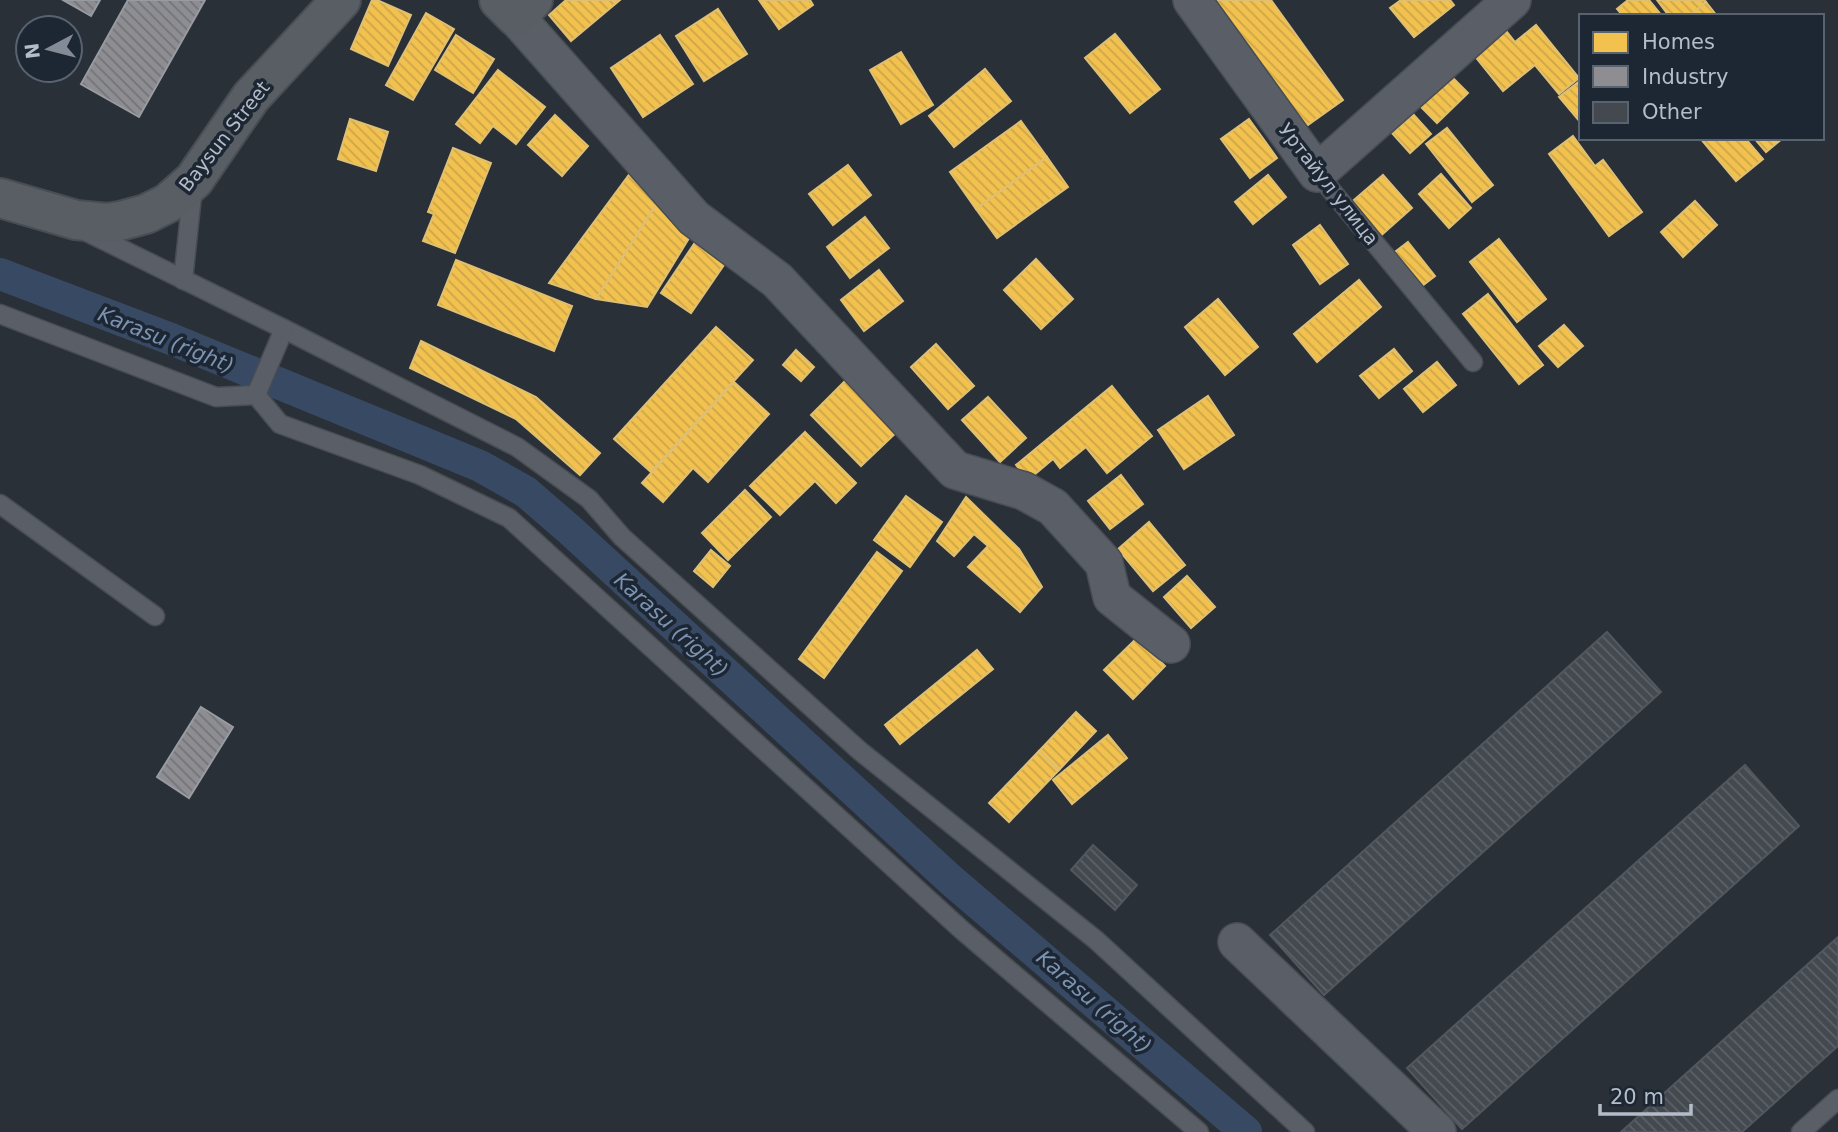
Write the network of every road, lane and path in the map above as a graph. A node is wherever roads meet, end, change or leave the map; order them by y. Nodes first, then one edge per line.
1 (341, 0) edge
2 (1192, 0) edge
3 (1512, 0) edge
4 (516, 6) edge
5 (1317, 173) junction
6 (194, 180) junction
7 (0, 198) edge
8 (46, 212) junction
9 (183, 280) junction
10 (0, 314) edge
11 (284, 329) junction
12 (1473, 362) dead end
13 (256, 395) junction
14 (0, 504) edge
15 (155, 616) dead end
16 (1171, 643) dead end
17 (1237, 942) dead end
18 (1838, 1099) edge
19 (1199, 1132) edge
20 (1305, 1132) edge
21 (1437, 1132) edge
22 (1801, 1132) edge

1 - 6 street, Bаysun Street
2 - 5 street, Уртайул улица
3 - 5 street
4 - 16 street
5 - 12 lane, Уртайул улица
6 - 8 street, Bаysun Street
6 - 9 lane
7 - 8 street, Bаysun Street
8 - 9 lane
9 - 11 lane
10 - 13 lane
11 - 13 lane
11 - 20 lane
13 - 19 lane
14 - 15 lane
17 - 21 street
18 - 22 lane

